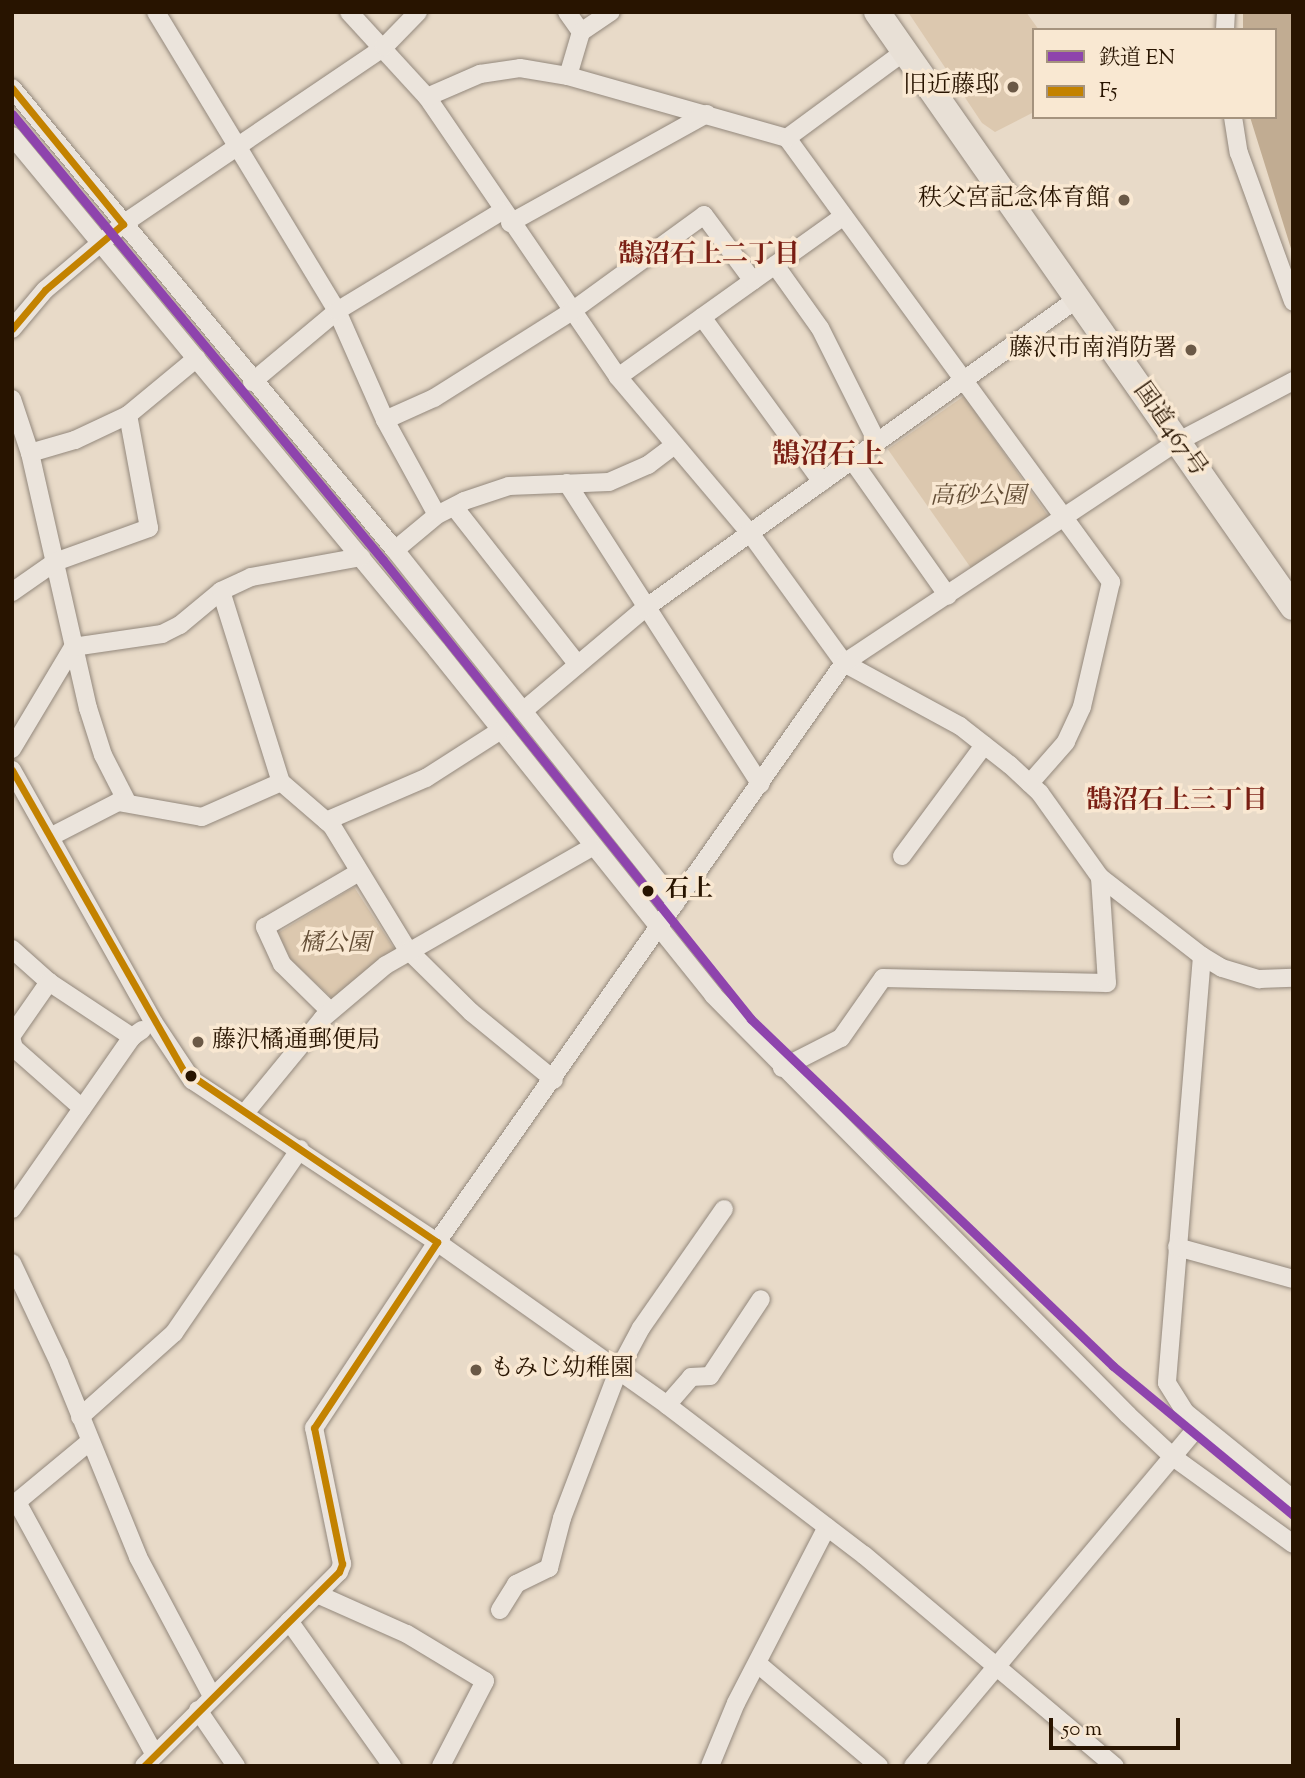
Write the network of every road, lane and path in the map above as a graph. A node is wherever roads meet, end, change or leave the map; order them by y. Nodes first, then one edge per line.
1 (349, 12) edge
2 (418, 12) edge
3 (567, 12) edge
4 (611, 12) edge
5 (877, 12) edge
6 (163, 15) edge
7 (581, 32) junction
8 (384, 47) junction
9 (905, 51) junction
10 (568, 76) junction
11 (12, 88) edge
12 (427, 97) junction
13 (707, 114) junction
14 (1233, 119) edge
15 (12, 136) edge
16 (787, 138) junction
17 (235, 147) junction
18 (844, 216) junction
19 (506, 217) junction
20 (123, 224) junction
21 (101, 242) junction
22 (775, 265) junction
23 (753, 281) junction
24 (1077, 299) junction
25 (1293, 301) edge
26 (337, 311) junction
27 (572, 311) junction
28 (702, 317) junction
29 (12, 329) edge
30 (197, 358) junction
31 (618, 377) junction
32 (964, 380) junction
33 (1293, 381) edge
34 (252, 382) junction
35 (12, 399) edge
36 (128, 415) junction
37 (385, 420) junction
38 (877, 442) junction
39 (1177, 442) junction
40 (673, 446) junction
41 (30, 453) junction
42 (852, 460) junction
43 (822, 482) junction
44 (567, 483) junction
45 (454, 508) junction
46 (437, 515) junction
47 (1064, 518) junction
48 (750, 533) junction
49 (395, 550) junction
50 (360, 557) junction
51 (55, 562) junction
52 (221, 591) junction
53 (12, 592) edge
54 (948, 596) junction
55 (1293, 607) edge
56 (644, 609) junction
57 (73, 647) junction
58 (844, 663) junction
59 (578, 664) junction
60 (523, 712) junction
61 (501, 730) junction
62 (984, 745) junction
63 (12, 749) edge
64 (12, 770) edge
65 (281, 782) junction
66 (1030, 783) junction
67 (760, 785) junction
68 (126, 800) junction
69 (326, 821) junction
70 (50, 837) junction
71 (592, 847) junction
72 (902, 856) dead end
73 (359, 872) junction
74 (1100, 877) junction
75 (677, 903) junction
76 (660, 927) junction
77 (12, 948) edge
78 (407, 949) junction
79 (1202, 956) junction
80 (1293, 978) edge
81 (49, 982) junction
82 (330, 1011) junction
83 (154, 1023) junction
84 (12, 1035) edge
85 (132, 1037) junction
86 (12, 1041) edge
87 (782, 1068) junction
88 (554, 1080) junction
89 (82, 1108) junction
90 (245, 1113) junction
91 (300, 1149) junction
92 (12, 1209) edge
93 (724, 1209) dead end
94 (438, 1242) junction
95 (1177, 1247) junction
96 (12, 1263) edge
97 (1293, 1279) edge
98 (761, 1299) dead end
99 (618, 1371) junction
100 (667, 1405) junction
101 (80, 1418) junction
102 (1200, 1424) junction
103 (89, 1442) junction
104 (1173, 1457) junction
105 (1293, 1499) edge
106 (15, 1504) edge
107 (827, 1527) junction
108 (1293, 1544) edge
109 (317, 1594) junction
110 (500, 1610) dead end
111 (289, 1621) junction
112 (758, 1664) junction
113 (996, 1667) junction
114 (212, 1696) junction
115 (198, 1710) junction
116 (150, 1760) edge
117 (236, 1766) edge
118 (392, 1766) edge
119 (441, 1766) edge
120 (710, 1766) edge
121 (879, 1766) edge
122 (913, 1766) edge
123 (1115, 1766) edge

1 - 8 street
2 - 8 street
3 - 7 street
4 - 7 street
5 - 9 highway, 国道467号
6 - 17 street
7 - 10 street
8 - 12 street
8 - 17 street
9 - 16 street
9 - 24 highway, 国道467号
10 - 12 street
10 - 13 street
11 - 20 street
12 - 19 street
13 - 16 street
13 - 19 street
14 - 25 street
15 - 21 street
16 - 18 street
17 - 20 street
17 - 26 street
18 - 22 street
18 - 32 street
19 - 26 street
19 - 27 street
20 - 21 street
20 - 34 street
21 - 29 street
21 - 30 street
22 - 23 street
22 - 38 street
23 - 27 street
23 - 28 street
24 - 32 street
24 - 39 highway, 国道467号
26 - 34 street
26 - 37 street
27 - 31 street
27 - 37 street
28 - 31 street
28 - 43 street
30 - 36 street
30 - 50 street
31 - 40 street
32 - 38 street
32 - 47 street
33 - 39 street
34 - 49 street
35 - 41 street
36 - 41 street
36 - 51 street
37 - 46 street
38 - 42 street
39 - 47 street
39 - 55 highway, 国道467号
40 - 44 street
40 - 48 street
41 - 51 street
42 - 43 street
42 - 54 street
43 - 48 street
44 - 45 street
44 - 56 street
45 - 46 street
45 - 59 street
46 - 49 street
47 - 54 street
47 - 66 street
48 - 56 street
48 - 58 street
49 - 60 street
50 - 52 street
50 - 61 street
51 - 53 street
51 - 57 street
52 - 57 street
52 - 65 street
54 - 58 street
56 - 59 street
56 - 67 street
57 - 63 street
57 - 68 street
58 - 62 street
58 - 67 street
59 - 60 street
60 - 75 street
61 - 69 street
61 - 71 street
62 - 66 street
62 - 72 street
64 - 70 street
65 - 68 street
65 - 69 street
66 - 74 street
67 - 75 street
68 - 70 street
69 - 73 street
70 - 83 street
71 - 76 street
71 - 78 street
73 - 78 street
73 - 82 street
74 - 79 street
74 - 87 street
75 - 76 street
76 - 87 street
76 - 88 street
77 - 81 street
78 - 82 street
78 - 88 street
79 - 80 street
79 - 95 street
81 - 84 street
81 - 85 street
82 - 90 street
83 - 85 street
83 - 90 street
85 - 89 street
86 - 89 street
87 - 104 street
88 - 94 street
89 - 92 street
90 - 91 street
91 - 94 street
91 - 101 street
93 - 99 street
94 - 99 street
94 - 109 street
95 - 97 street
95 - 102 street
96 - 101 street
98 - 100 street
99 - 100 street
99 - 110 street
100 - 107 street
101 - 103 street
102 - 104 street
102 - 105 street
103 - 106 street
103 - 114 street
104 - 108 street
104 - 113 street
106 - 116 street
107 - 112 street
107 - 113 street
109 - 111 street
109 - 119 street
111 - 114 street
111 - 118 street
112 - 120 street
112 - 121 street
113 - 122 street
113 - 123 street
114 - 115 street
115 - 116 street
115 - 117 street

